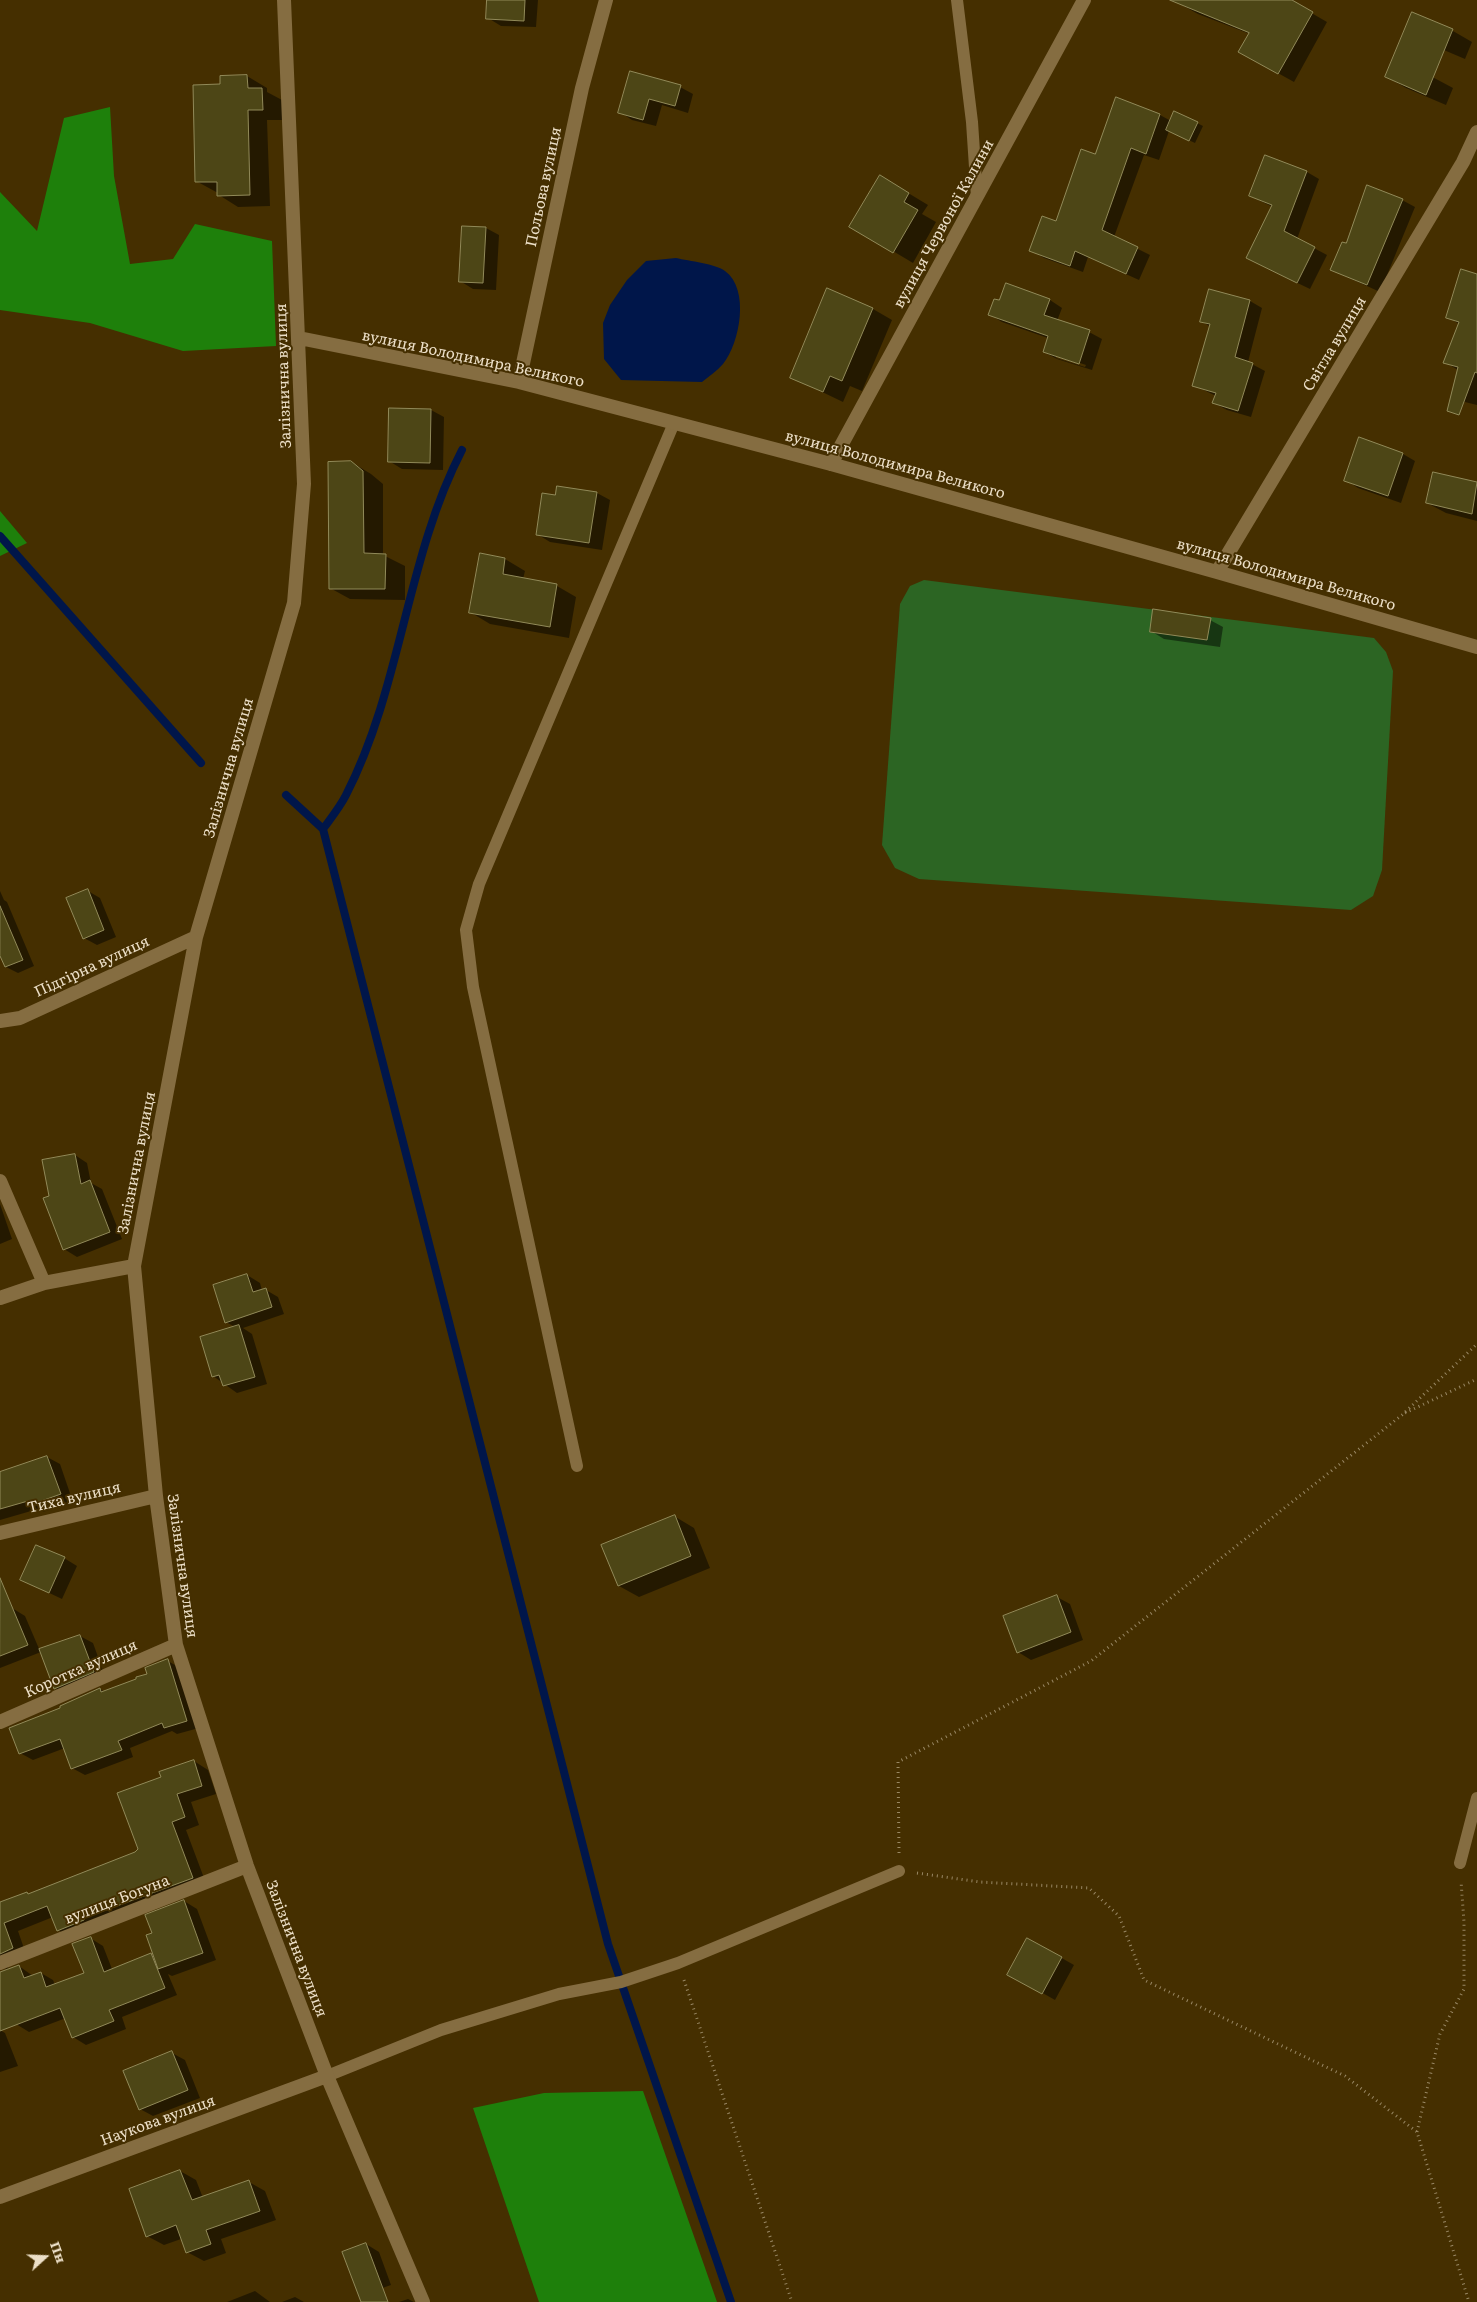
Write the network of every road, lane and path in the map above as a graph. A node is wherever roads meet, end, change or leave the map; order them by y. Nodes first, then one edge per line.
1 (284, 0) edge
2 (606, 0) edge
3 (957, 0) edge
4 (1084, 0) edge
5 (1477, 132) edge
6 (977, 197) junction
7 (299, 338) junction
8 (519, 382) junction
9 (674, 423) junction
10 (831, 464) junction
11 (1217, 572) junction
12 (1477, 647) edge
13 (196, 937) junction
14 (0, 1021) edge
15 (0, 1180) edge
16 (134, 1266) junction
17 (44, 1283) junction
18 (0, 1298) edge
19 (1477, 1344) edge
20 (1477, 1379) edge
21 (1402, 1415) junction
22 (577, 1466) dead end
23 (156, 1496) junction
24 (0, 1533) edge
25 (176, 1645) junction
26 (0, 1722) edge
27 (1477, 1798) edge
28 (1460, 1862) joint
29 (247, 1866) junction
30 (899, 1871) junction
31 (0, 1963) edge
32 (678, 1963) junction
33 (327, 2076) junction
34 (1418, 2132) junction
35 (0, 2197) edge
36 (423, 2302) edge
37 (792, 2302) edge
38 (1468, 2302) edge

1 - 7 street, Залізнична вулиця
2 - 8 street, Польова вулиця
3 - 6 lane
4 - 6 street, вулиця Червоної Калини
5 - 11 street, Світла вулиця
6 - 10 street, вулиця Червоної Калини
7 - 8 street, вулиця Володимира Великого
7 - 13 street, Залізнична вулиця
8 - 9 street, вулиця Володимира Великого
9 - 10 street, вулиця Володимира Великого
9 - 22 lane
10 - 11 street, вулиця Володимира Великого
11 - 12 street, вулиця Володимира Великого
13 - 14 street, Підгірна вулиця
13 - 16 street, Залізнична вулиця
15 - 17 street
16 - 17 street
16 - 23 street, Залізнична вулиця
17 - 18 street
19 - 21 path
20 - 21 path
21 - 30 path
23 - 24 street, Тиха вулиця
23 - 25 street, Залізнична вулиця
25 - 26 street, Коротка вулиця
25 - 29 street, Залізнична вулиця
27 - 28 lane
28 - 34 path
29 - 31 street, вулиця Богуна
29 - 33 street, Залізнична вулиця
30 - 32 lane
30 - 34 path
32 - 33 lane
32 - 37 path
33 - 35 street, Наукова вулиця
33 - 36 street, Залізнична вулиця
34 - 38 path

